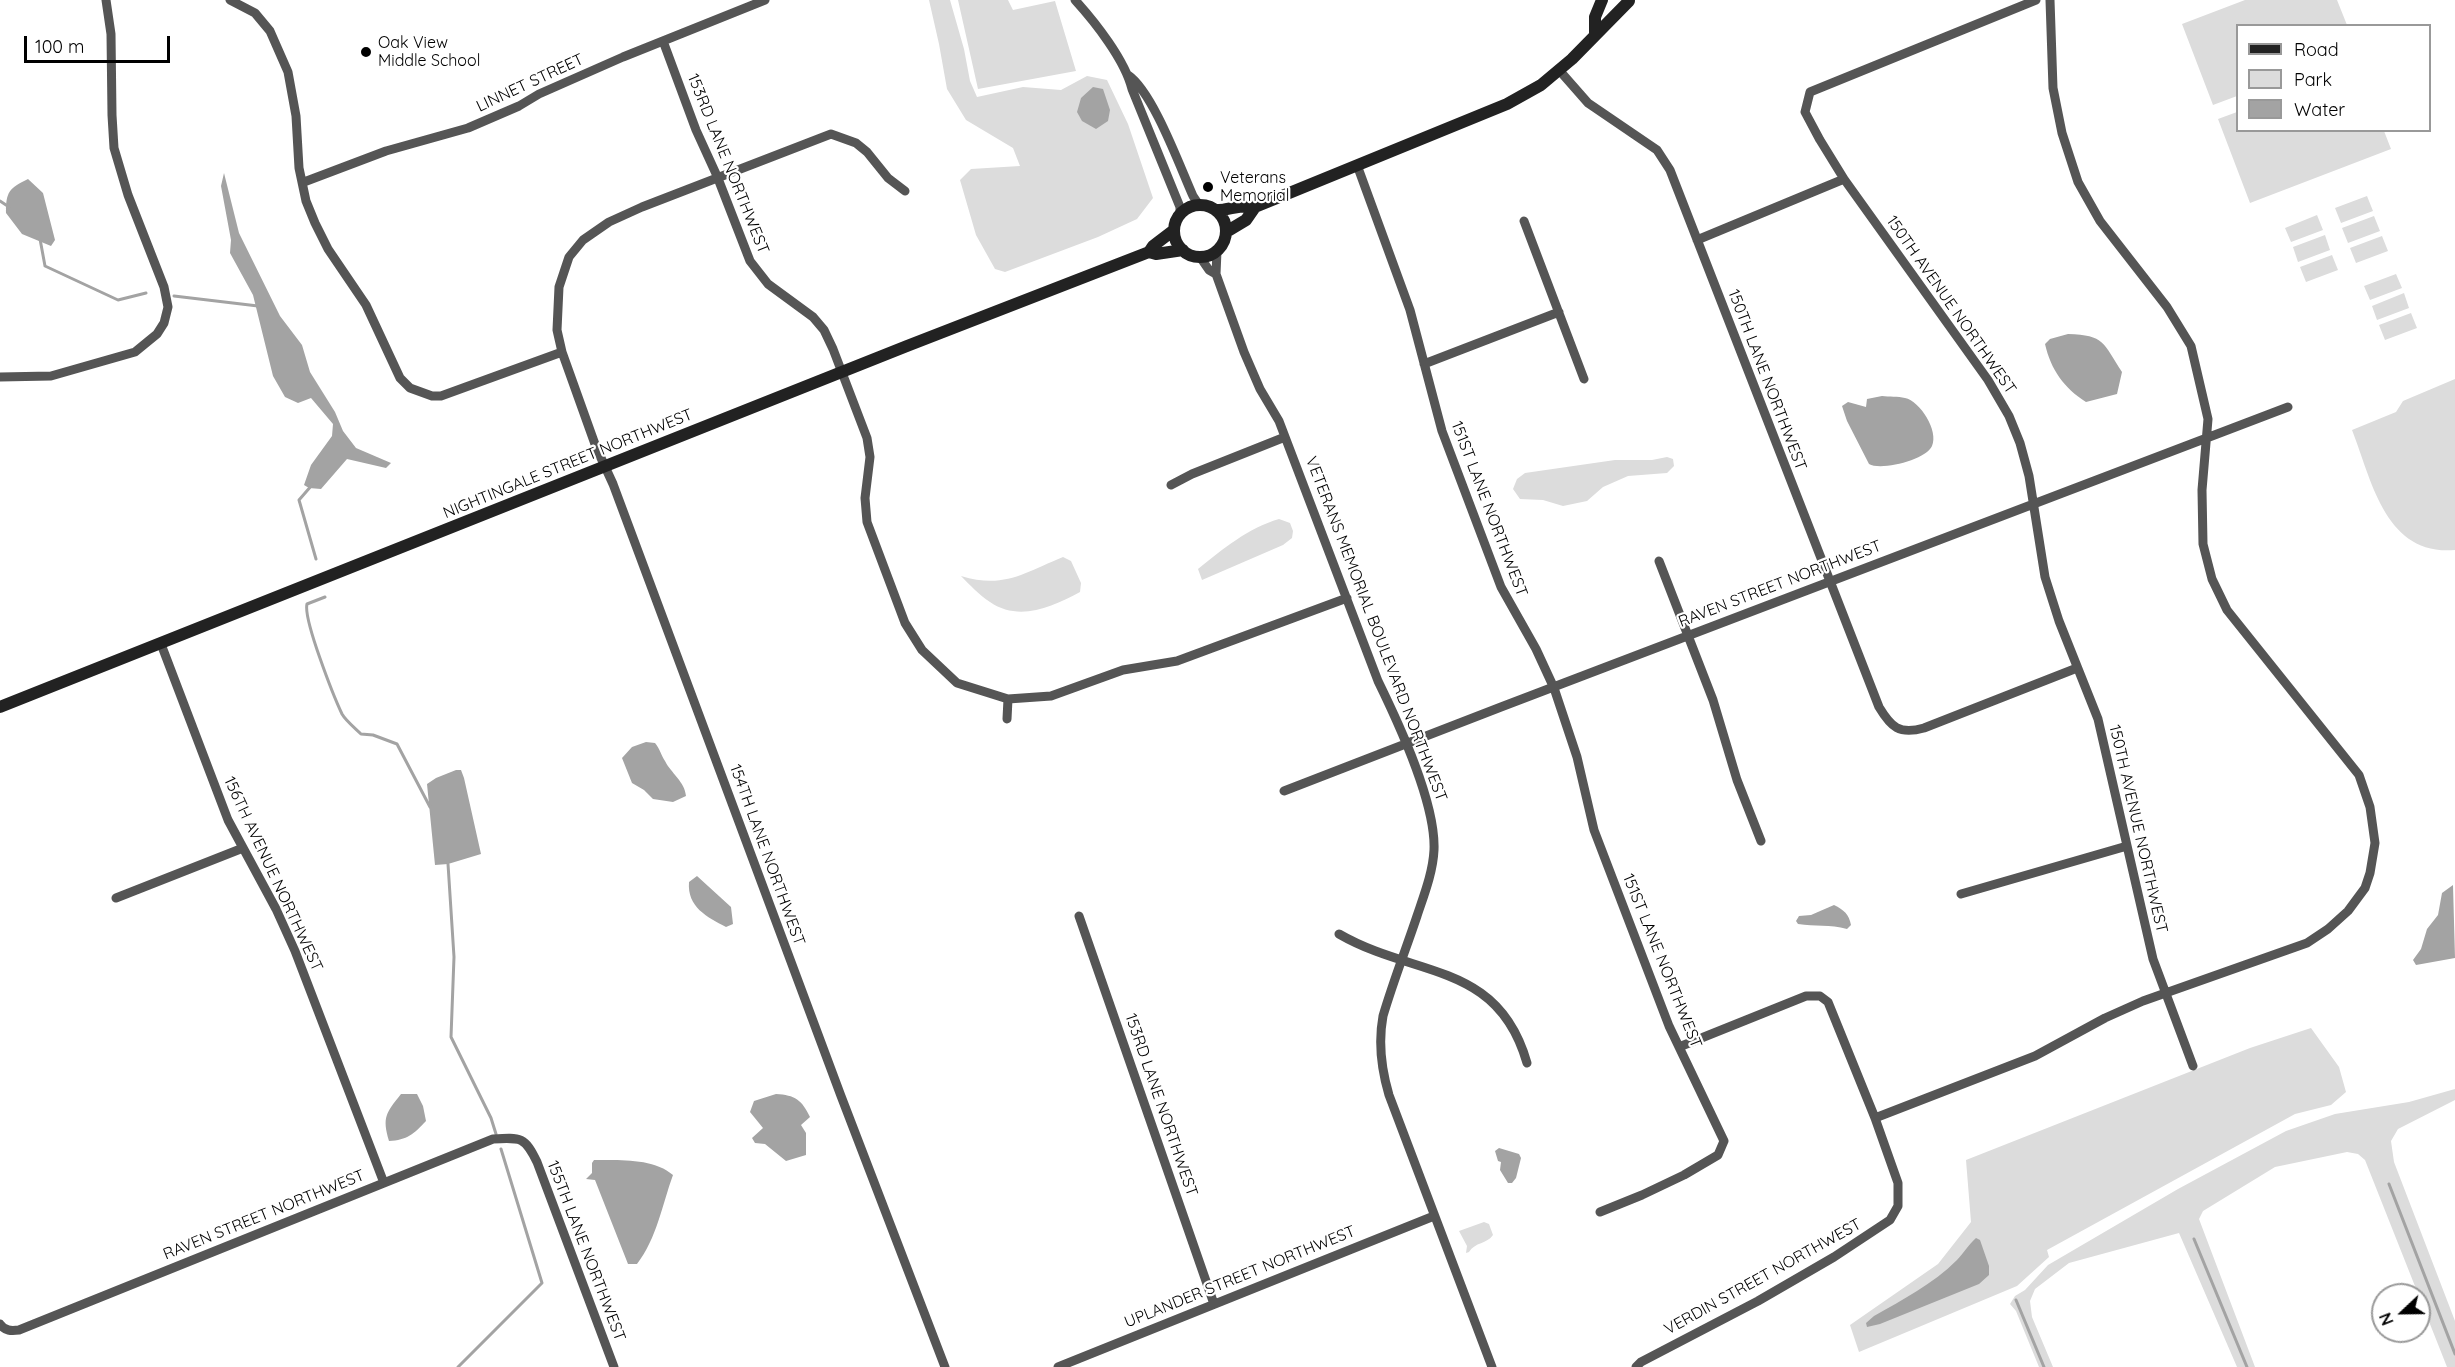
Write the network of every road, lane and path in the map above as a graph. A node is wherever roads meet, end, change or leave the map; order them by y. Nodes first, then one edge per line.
1 (106, 0) edge
2 (230, 0) edge
3 (765, 0) edge
4 (1075, 0) edge
5 (1602, 0) edge
6 (1621, 0) edge
7 (1636, 0) edge
8 (2036, 0) edge
9 (2050, 0) edge
10 (1629, 1) edge
11 (1595, 34) junction
12 (663, 41) junction
13 (1559, 70) junction
14 (1128, 75) junction
15 (1357, 165) junction
16 (717, 177) junction
17 (1844, 179) junction
18 (304, 182) junction
19 (905, 191) dead end
20 (1199, 205) junction
21 (1255, 207) junction
22 (1216, 210) junction
23 (1180, 214) junction
24 (1524, 221) dead end
25 (1174, 230) junction
26 (1226, 232) junction
27 (1697, 240) junction
28 (1183, 250) junction
29 (1217, 250) junction
30 (1149, 252) junction
31 (1200, 257) junction
32 (1216, 274) junction
33 (1559, 312) junction
34 (562, 352) junction
35 (1424, 364) junction
36 (842, 372) junction
37 (0, 377) edge
38 (1584, 379) dead end
39 (2288, 407) dead end
40 (1285, 437) junction
41 (2207, 438) junction
42 (605, 467) junction
43 (1171, 485) dead end
44 (2034, 503) junction
45 (1659, 561) dead end
46 (1830, 582) junction
47 (1347, 598) junction
48 (1689, 635) junction
49 (161, 644) junction
50 (2077, 668) junction
51 (1554, 688) junction
52 (1008, 699) junction
53 (1, 704) edge
54 (1007, 719) dead end
55 (1405, 744) junction
56 (1284, 791) dead end
57 (1761, 841) dead end
58 (2127, 846) junction
59 (243, 848) junction
60 (1961, 894) dead end
61 (116, 898) dead end
62 (1079, 916) dead end
63 (1339, 934) dead end
64 (1402, 961) junction
65 (2166, 993) junction
66 (1679, 1047) junction
67 (1527, 1063) dead end
68 (2193, 1066) dead end
69 (1875, 1118) junction
70 (529, 1145) joint
71 (384, 1183) junction
72 (1600, 1212) dead end
73 (1434, 1216) junction
74 (1214, 1304) junction
75 (0, 1324) edge
76 (614, 1367) edge
77 (945, 1367) edge
78 (1058, 1367) edge
79 (1492, 1367) edge
80 (1636, 1367) edge

1 - 37 street
2 - 18 street
3 - 12 street, LINNET STREET
4 - 14 street
5 - 11 street
6 - 10 street
7 - 10 street
8 - 17 street, 150TH AVENUE NORTHWEST
9 - 41 street
10 - 11 street
11 - 13 street
12 - 16 street, 153RD LANE NORTHWEST
12 - 18 street, LINNET STREET
13 - 15 street
13 - 27 street, 150TH LANE NORTHWEST
14 - 20 street
14 - 23 street
15 - 21 street
15 - 35 street, 151ST LANE NORTHWEST
16 - 19 street, 154TH LANE NORTHWEST
16 - 34 street, 154TH LANE NORTHWEST
16 - 36 street, 153RD LANE NORTHWEST
17 - 27 street
17 - 44 street, 150TH AVENUE NORTHWEST
18 - 34 street
20 - 22 street
20 - 23 street
21 - 22 street
21 - 26 street
22 - 26 street
23 - 25 street, NIGHTINGALE STREET NORTHWEST
24 - 33 street
25 - 28 street
25 - 30 street, NIGHTINGALE STREET NORTHWEST
26 - 29 street
27 - 46 street, 150TH LANE NORTHWEST
28 - 30 street, NIGHTINGALE STREET NORTHWEST
28 - 31 street, NIGHTINGALE STREET NORTHWEST
29 - 31 street
29 - 32 street, VETERANS MEMORIAL BOULEVARD NORTHWEST
30 - 36 street, NIGHTINGALE STREET NORTHWEST
31 - 32 street
32 - 40 street, VETERANS MEMORIAL BOULEVARD NORTHWEST
33 - 35 street
33 - 38 street
34 - 42 street, 154TH LANE NORTHWEST
35 - 51 street, 151ST LANE NORTHWEST
36 - 42 street, NIGHTINGALE STREET NORTHWEST
36 - 52 street, 153RD LANE NORTHWEST
39 - 41 street, RAVEN STREET NORTHWEST
40 - 43 street
40 - 47 street, VETERANS MEMORIAL BOULEVARD NORTHWEST
41 - 44 street, RAVEN STREET NORTHWEST
41 - 65 street
42 - 49 street, NIGHTINGALE STREET NORTHWEST
42 - 77 street, 154TH LANE NORTHWEST
44 - 46 street, RAVEN STREET NORTHWEST
44 - 50 street, 150TH AVENUE NORTHWEST
45 - 48 street
46 - 48 street, RAVEN STREET NORTHWEST
46 - 50 street, 150TH LANE NORTHWEST
47 - 52 street
47 - 55 street, VETERANS MEMORIAL BOULEVARD NORTHWEST
48 - 51 street, RAVEN STREET NORTHWEST
48 - 57 street
49 - 53 street, NIGHTINGALE STREET NORTHWEST
49 - 59 street, 156TH AVENUE NORTHWEST
50 - 58 street, 150TH AVENUE NORTHWEST
51 - 55 street, RAVEN STREET NORTHWEST
51 - 66 street, 151ST LANE NORTHWEST
52 - 54 street
55 - 56 street, RAVEN STREET NORTHWEST
55 - 64 street, VETERANS MEMORIAL BOULEVARD NORTHWEST
58 - 60 street
58 - 65 street, 150TH AVENUE NORTHWEST
59 - 61 street
59 - 71 street, 156TH AVENUE NORTHWEST
62 - 74 street, 153RD LANE NORTHWEST
63 - 64 street
64 - 67 street
64 - 73 street, VETERANS MEMORIAL BOULEVARD NORTHWEST
65 - 68 street, 150TH AVENUE NORTHWEST
65 - 69 street
66 - 69 street
66 - 72 street, 151ST LANE NORTHWEST
69 - 80 street, VERDIN STREET NORTHWEST
70 - 71 street, RAVEN STREET NORTHWEST
70 - 76 street, 155TH LANE NORTHWEST
71 - 75 street, RAVEN STREET NORTHWEST
73 - 74 street, UPLANDER STREET NORTHWEST
73 - 79 street, VETERANS MEMORIAL BOULEVARD NORTHWEST
74 - 78 street, UPLANDER STREET NORTHWEST

